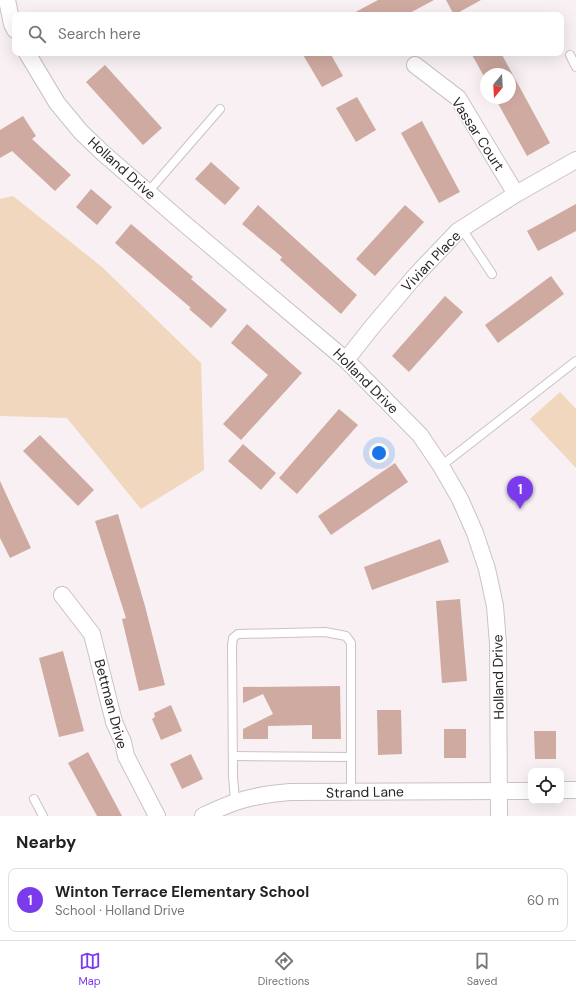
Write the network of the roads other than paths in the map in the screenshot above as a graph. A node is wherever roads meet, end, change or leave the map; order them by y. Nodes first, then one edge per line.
1 (7, 0) edge
2 (12, 24) edge
3 (570, 55) dead end
4 (29, 56) edge
5 (415, 65) dead end
6 (576, 67) edge
7 (220, 109) dead end
8 (576, 160) edge
9 (148, 192) junction
10 (516, 194) junction
11 (462, 229) junction
12 (492, 274) dead end
13 (346, 360) junction
14 (576, 361) edge
15 (442, 466) junction
16 (62, 595) dead end
17 (233, 756) junction
18 (351, 757) junction
19 (499, 790) junction
20 (528, 790) edge
21 (564, 790) edge
22 (576, 790) edge
23 (351, 792) junction
24 (34, 799) dead end
25 (235, 802) junction
26 (43, 816) edge
27 (158, 816) edge
28 (203, 816) edge
29 (499, 816) edge

1 - 2 street
3 - 6 lane
4 - 9 street, Holland Drive
5 - 10 street, Vassar Court
7 - 9 lane
8 - 10 street, Vivian Place
9 - 13 street, Holland Drive
10 - 11 street, Vivian Place
11 - 12 lane
11 - 13 street, Vivian Place
13 - 15 street, Holland Drive
14 - 15 lane
15 - 19 street, Holland Drive
16 - 27 street, Bettman Drive
17 - 18 lane
17 - 18 lane
17 - 25 lane
18 - 23 lane
19 - 20 street, Strand Lane
19 - 23 street, Strand Lane
19 - 29 street, Holland Drive
21 - 22 street
23 - 25 street, Strand Lane
24 - 26 lane
25 - 28 street, Strand Lane

